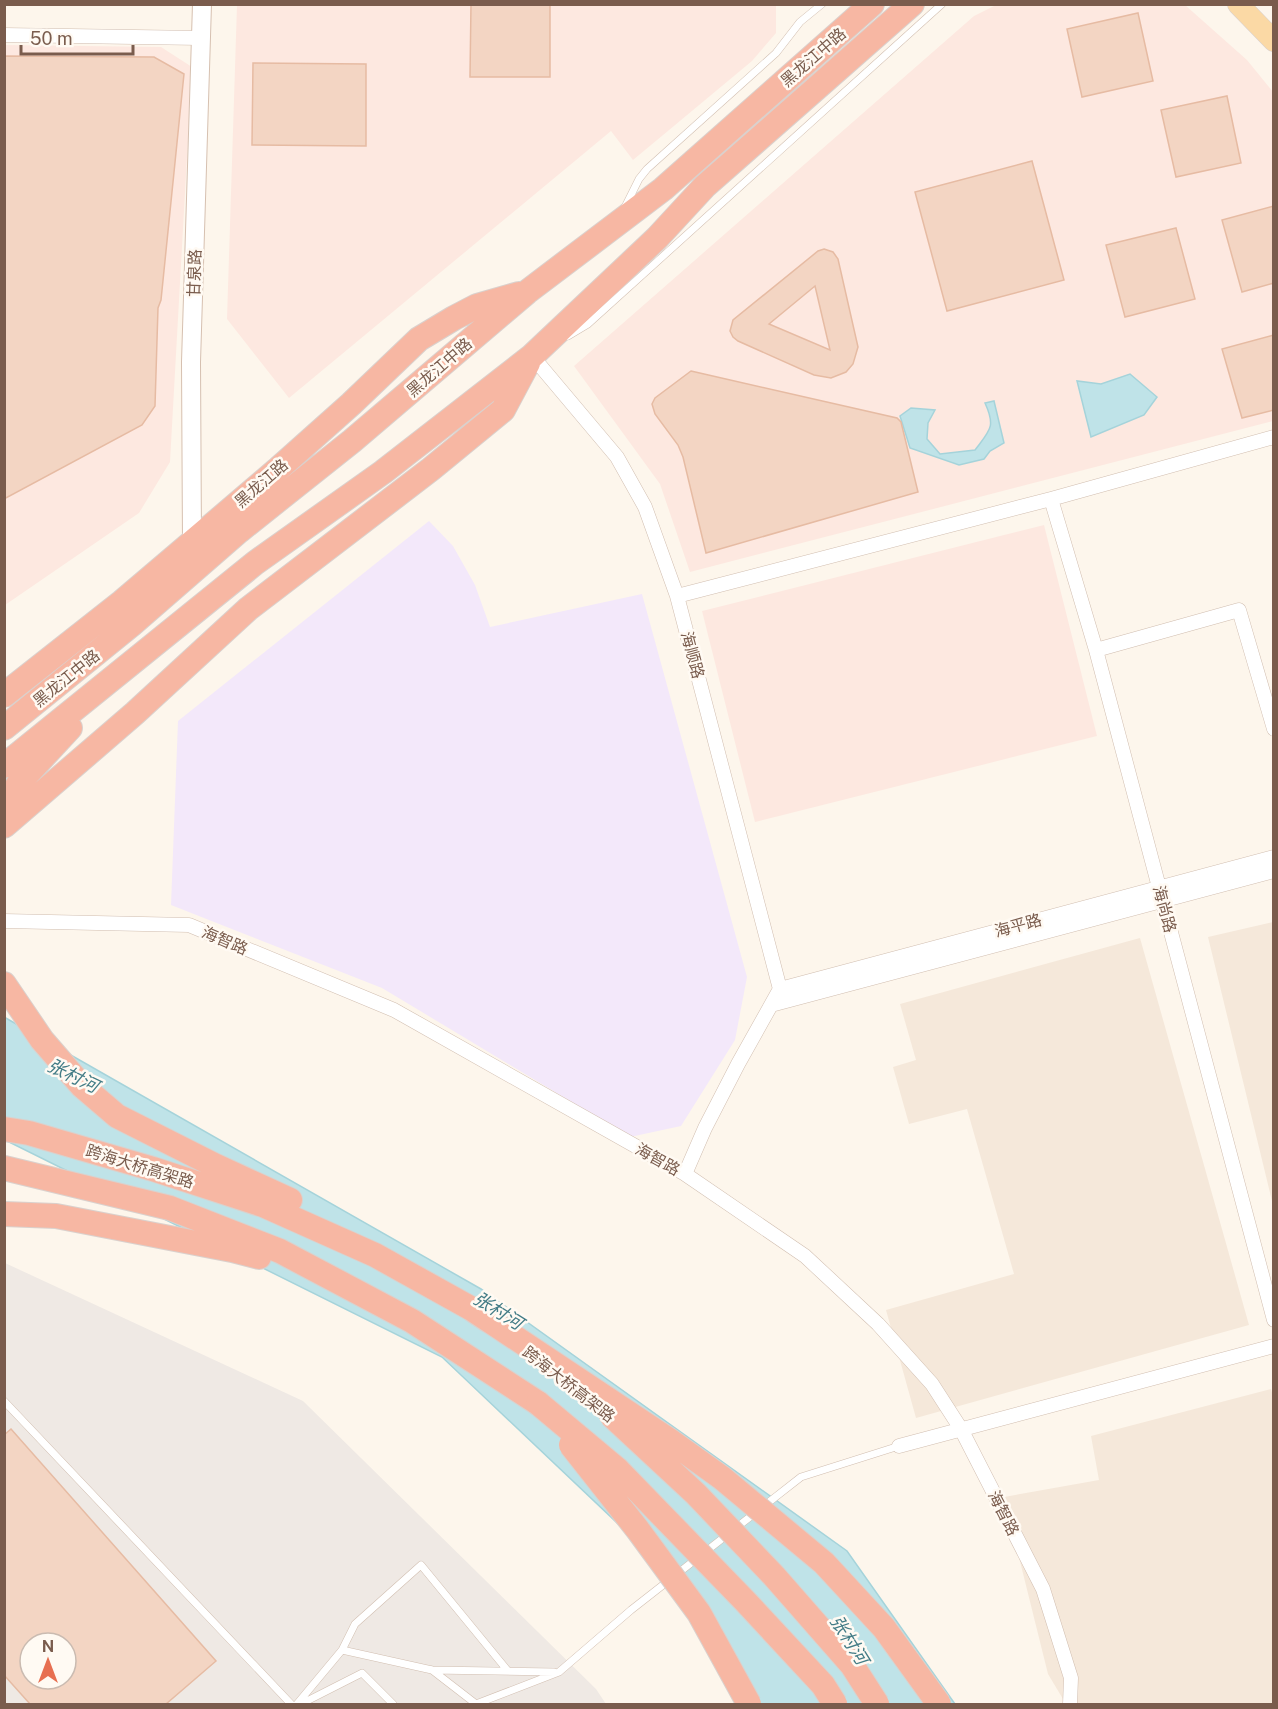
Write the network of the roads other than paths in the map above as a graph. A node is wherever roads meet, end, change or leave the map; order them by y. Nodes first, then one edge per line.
1 (202, 4) edge
2 (822, 4) edge
3 (872, 4) edge
4 (912, 4) edge
5 (942, 4) edge
6 (1238, 4) edge
7 (4, 35) edge
8 (201, 38) junction
9 (1274, 41) edge
10 (617, 224) junction
11 (527, 292) junction
12 (532, 356) junction
13 (1274, 437) edge
14 (1052, 499) junction
15 (192, 542) junction
16 (677, 596) junction
17 (131, 625) junction
18 (1096, 650) junction
19 (117, 675) junction
20 (4, 695) edge
21 (4, 705) edge
22 (4, 728) edge
23 (1274, 729) edge
24 (4, 766) edge
25 (4, 806) edge
26 (4, 826) edge
27 (1274, 857) edge
28 (1274, 871) edge
29 (1161, 894) junction
30 (4, 921) edge
31 (4, 984) edge
32 (780, 989) junction
33 (771, 1005) junction
34 (4, 1129) edge
35 (4, 1168) edge
36 (685, 1174) junction
37 (4, 1214) edge
38 (375, 1255) junction
39 (361, 1294) junction
40 (472, 1309) junction
41 (1274, 1320) edge
42 (1274, 1346) edge
43 (4, 1401) edge
44 (538, 1403) junction
45 (961, 1429) junction
46 (899, 1446) joint
47 (342, 1650) junction
48 (432, 1670) junction
49 (508, 1671) junction
50 (559, 1672) junction
51 (291, 1704) edge
52 (299, 1704) edge
53 (393, 1704) edge
54 (476, 1704) edge
55 (749, 1704) edge
56 (835, 1704) edge
57 (877, 1704) edge
58 (939, 1704) edge
59 (1070, 1704) edge

1 - 8 street, 甘泉路
2 - 10 lane
3 - 10 highway, 黑龙江中路
4 - 12 highway, 黑龙江中路
5 - 12 lane
6 - 9 main road
7 - 8 street
8 - 15 street, 甘泉路
10 - 11 highway, 黑龙江中路
11 - 15 highway, 黑龙江路
11 - 17 highway, 黑龙江中路
12 - 16 street, 海顺路
12 - 19 highway, 黑龙江中路
12 - 26 highway, 黑龙江中路
13 - 14 street
14 - 16 street
14 - 18 street, 海尚路
15 - 20 highway, 黑龙江路
16 - 32 street, 海顺路
17 - 21 highway
17 - 22 highway, 黑龙江中路
18 - 23 street
18 - 29 street, 海尚路
19 - 24 highway, 黑龙江中路
19 - 25 highway
27 - 29 street, 海平路
28 - 29 street, 海平路
29 - 32 street, 海平路
29 - 33 street, 海平路
29 - 41 street, 海尚路
30 - 36 street, 海智路
31 - 38 highway
32 - 33 street
33 - 36 street
34 - 38 highway, 跨海大桥高架路
35 - 39 highway, 跨海大桥高架路
36 - 45 street, 海智路
37 - 39 highway
38 - 40 highway, 跨海大桥高架路
39 - 44 highway, 跨海大桥高架路
40 - 57 highway, 跨海大桥高架路, bridge
40 - 58 highway, bridge
42 - 45 street
43 - 51 lane
44 - 55 highway, bridge
44 - 56 highway, 跨海大桥高架路, bridge
45 - 46 street
45 - 59 street, 海智路
46 - 50 lane, bridge
47 - 48 lane
47 - 49 lane
47 - 52 lane
48 - 49 lane
48 - 54 lane
49 - 50 lane
50 - 54 lane
52 - 53 lane

